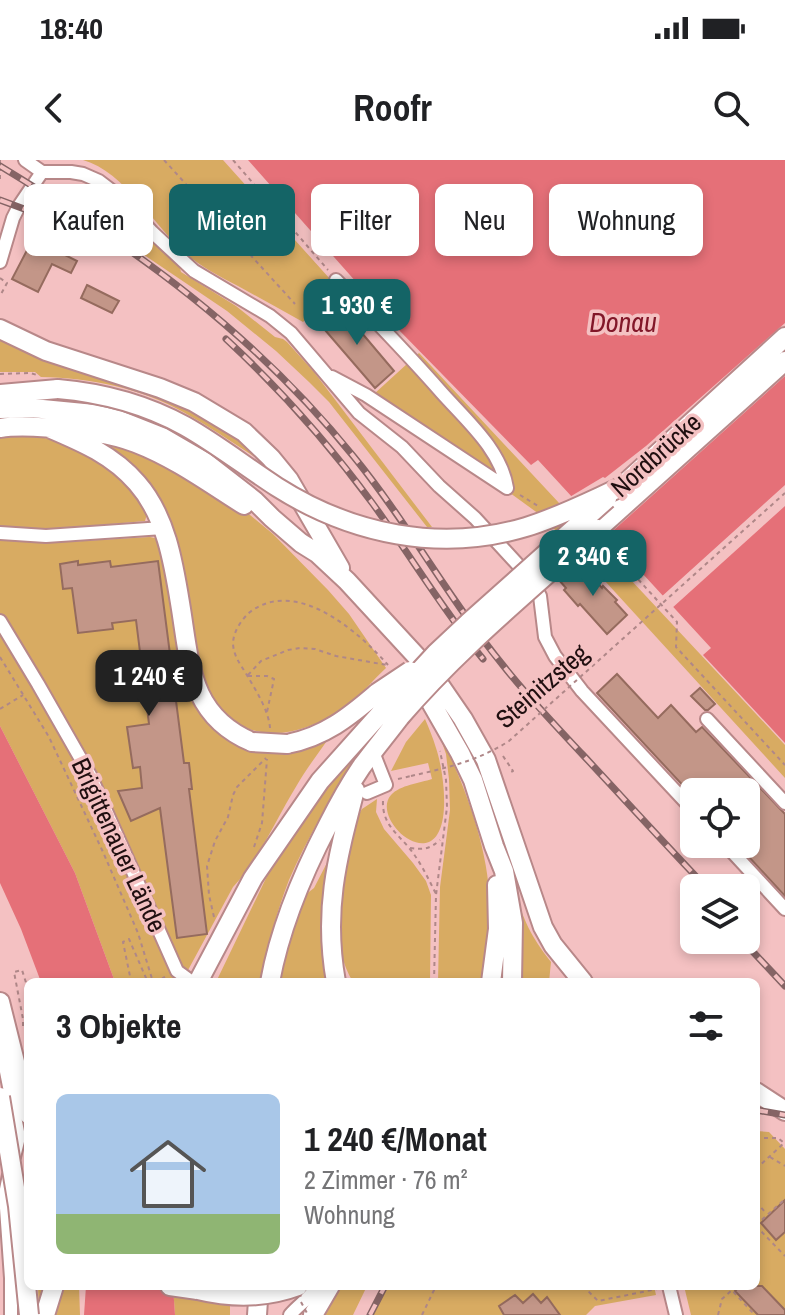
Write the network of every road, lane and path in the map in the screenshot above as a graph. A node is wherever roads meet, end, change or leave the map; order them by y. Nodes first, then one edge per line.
1 (0, 160) edge
2 (25, 160) edge
3 (164, 160) edge
4 (233, 160) edge
5 (42, 172) junction
6 (0, 179) edge
7 (0, 262) edge
8 (0, 278) edge
9 (336, 280) joint
10 (0, 296) edge
11 (295, 304) dead end
12 (0, 329) edge
13 (785, 337) edge
14 (785, 361) edge
15 (329, 376) junction
16 (0, 394) edge
17 (0, 409) edge
18 (0, 428) edge
19 (49, 428) junction
20 (621, 487) junction
21 (507, 488) junction
22 (785, 493) edge
23 (544, 509) dead end
24 (272, 518) junction
25 (163, 528) junction
26 (0, 533) edge
27 (603, 541) dead end
28 (301, 543) junction
29 (347, 581) junction
30 (0, 621) edge
31 (0, 657) edge
32 (389, 665) dead end
33 (23, 695) junction
34 (388, 705) junction
35 (0, 709) edge
36 (266, 713) dead end
37 (707, 719) dead end
38 (438, 740) dead end
39 (373, 752) junction
40 (267, 757) dead end
41 (785, 765) edge
42 (361, 768) junction
43 (386, 785) junction
44 (367, 793) dead end
45 (680, 796) edge
46 (785, 803) edge
47 (442, 838) junction
48 (494, 846) junction
49 (254, 848) dead end
50 (409, 848) junction
51 (738, 858) edge
52 (436, 895) junction
53 (785, 909) edge
54 (333, 951) junction
55 (203, 974) edge
56 (25, 978) edge
57 (130, 978) edge
58 (146, 978) edge
59 (151, 978) edge
60 (187, 978) edge
61 (271, 978) edge
62 (336, 978) edge
63 (343, 978) edge
64 (434, 978) edge
65 (492, 978) edge
66 (512, 978) edge
67 (580, 978) edge
68 (0, 1002) edge
69 (23, 1019) dead end
70 (1, 1046) edge
71 (760, 1095) edge
72 (0, 1097) edge
73 (24, 1098) edge
74 (785, 1111) edge
75 (19, 1137) junction
76 (760, 1138) edge
77 (0, 1140) edge
78 (784, 1144) edge
79 (769, 1156) junction
80 (760, 1165) edge
81 (785, 1166) edge
82 (785, 1199) edge
83 (760, 1207) edge
84 (767, 1215) junction
85 (760, 1221) edge
86 (760, 1229) edge
87 (785, 1256) edge
88 (24, 1265) edge
89 (26, 1290) edge
90 (53, 1290) edge
91 (198, 1290) edge
92 (259, 1290) edge
93 (286, 1290) edge
94 (314, 1290) edge
95 (328, 1290) edge
96 (434, 1290) edge
97 (587, 1290) edge
98 (651, 1290) edge
99 (671, 1290) edge
100 (732, 1290) joint
101 (11, 1315) edge
102 (29, 1315) edge
103 (45, 1315) edge
104 (257, 1315) edge
105 (290, 1315) edge
106 (313, 1315) edge
107 (422, 1315) edge
108 (676, 1315) edge
109 (718, 1315) edge
110 (752, 1315) edge

1 - 6 path
2 - 5 street
3 - 11 path
4 - 9 path
5 - 7 street
5 - 15 street
8 - 10 path
9 - 21 street
12 - 29 highway
13 - 20 highway, Nordbrücke
14 - 34 highway, Nordbrücke, bridge
15 - 21 street
15 - 45 street
16 - 20 highway, bridge
17 - 24 highway
18 - 19 highway
19 - 24 highway
19 - 25 highway
20 - 34 highway, Nordbrücke, bridge
21 - 23 path
22 - 43 path, Steinitzsteg, bridge
24 - 28 highway
25 - 26 street
25 - 34 highway, bridge
27 - 41 path
28 - 29 highway
28 - 48 highway
29 - 67 highway
30 - 60 street, Brigittenauer Lände
31 - 33 path
32 - 36 path
33 - 35 path
33 - 59 path
34 - 39 highway
34 - 55 highway
37 - 46 street
38 - 47 path
39 - 42 highway
39 - 43 street
40 - 49 path
42 - 54 highway
42 - 61 highway
43 - 44 street
43 - 50 path
47 - 50 path
47 - 52 path
48 - 65 highway
48 - 66 highway
50 - 52 path
51 - 53 street
52 - 64 path
54 - 62 highway
54 - 63 highway
56 - 69 path
57 - 58 path
68 - 73 highway
70 - 75 street
71 - 74 highway
72 - 88 highway, bridge
75 - 77 street
75 - 101 street
76 - 78 path
78 - 79 path
79 - 80 path
79 - 81 path
82 - 84 path
83 - 84 path
84 - 85 path
86 - 87 path
89 - 102 highway, bridge
90 - 103 highway
91 - 93 highway, bridge
92 - 104 highway
94 - 105 street
95 - 106 highway
96 - 107 path
97 - 98 path
99 - 108 street
100 - 109 path
100 - 110 path

